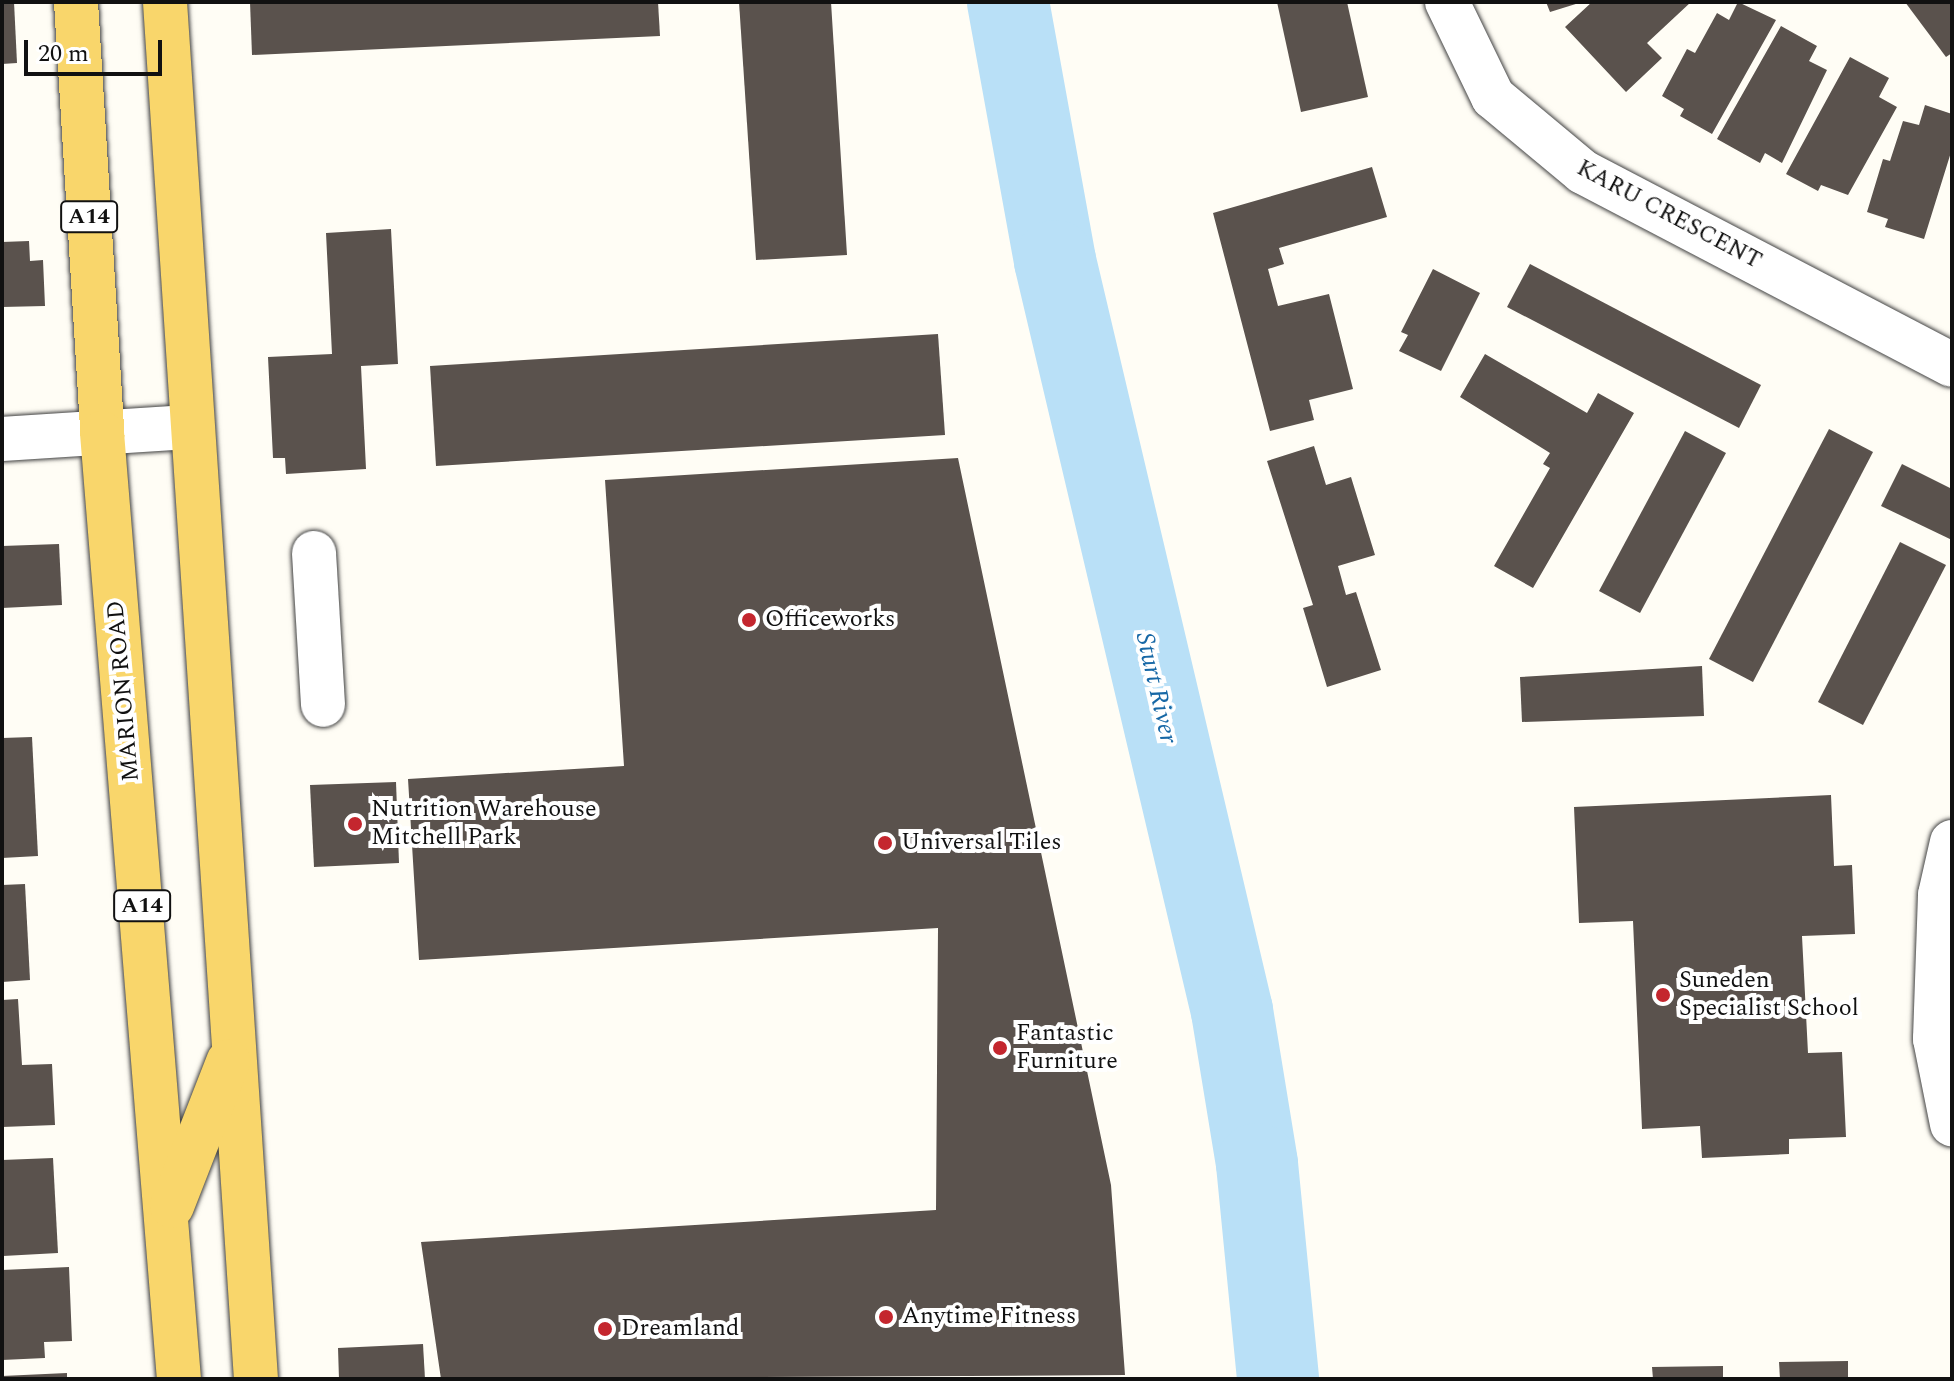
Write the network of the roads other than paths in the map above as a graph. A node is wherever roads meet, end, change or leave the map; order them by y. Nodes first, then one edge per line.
1 (76, 2) edge
2 (165, 2) edge
3 (1447, 2) edge
4 (1952, 365) edge
5 (190, 427) junction
6 (102, 433) junction
7 (2, 439) edge
8 (314, 553) dead end
9 (323, 705) dead end
10 (1952, 842) edge
11 (233, 1049) junction
12 (1952, 1124) edge
13 (168, 1216) junction
14 (179, 1379) edge
15 (256, 1379) edge

1 - 6 main road, MARION ROAD / A14
2 - 5 main road
3 - 4 street, KARU CRESCENT
5 - 6 street
5 - 11 main road
6 - 7 street
6 - 13 main road, MARION ROAD / A14
8 - 9 street
10 - 12 street
11 - 13 main road
11 - 15 main road
13 - 14 main road, MARION ROAD / A14

